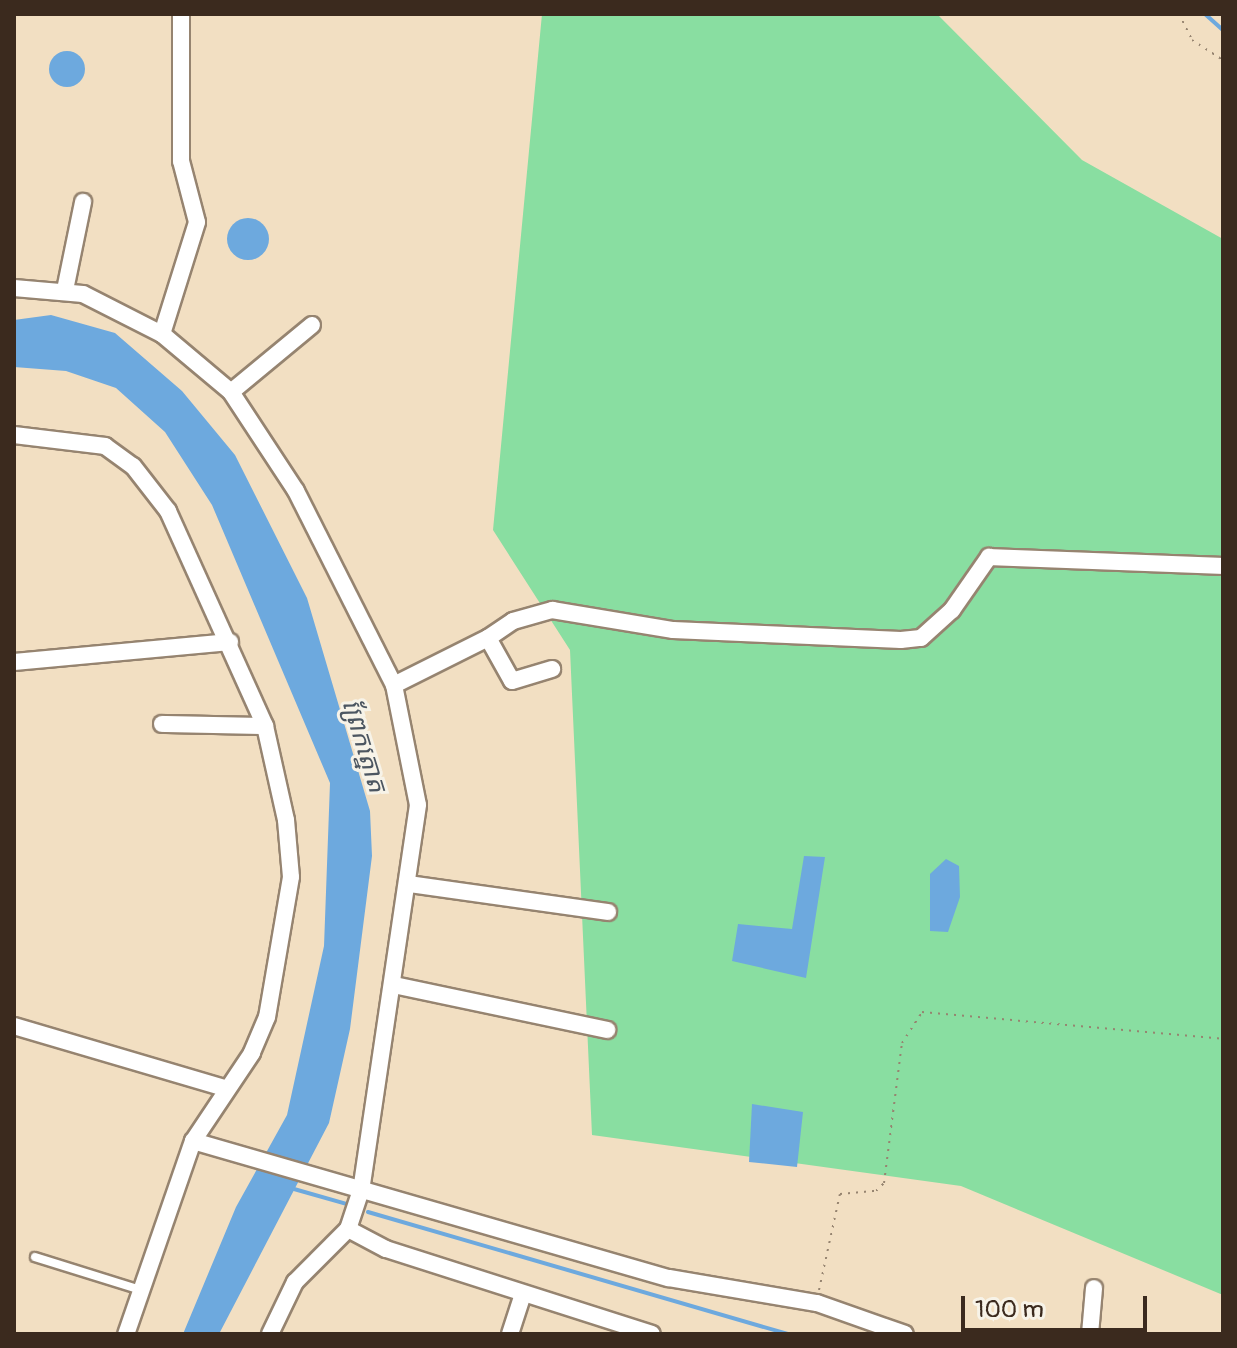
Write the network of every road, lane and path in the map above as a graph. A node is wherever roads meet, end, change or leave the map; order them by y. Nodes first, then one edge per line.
1 (181, 14) edge
2 (1179, 14) edge
3 (1223, 60) edge
4 (83, 202) dead end
5 (14, 288) edge
6 (65, 290) junction
7 (312, 325) dead end
8 (162, 334) junction
9 (231, 392) junction
10 (14, 435) edge
11 (1223, 566) edge
12 (488, 638) junction
13 (230, 642) junction
14 (14, 662) edge
15 (552, 669) dead end
16 (394, 685) junction
17 (162, 724) dead end
18 (265, 726) junction
19 (409, 884) junction
20 (608, 912) dead end
21 (394, 985) junction
22 (14, 1026) edge
23 (607, 1030) dead end
24 (1223, 1039) edge
25 (224, 1088) junction
26 (193, 1141) junction
27 (361, 1190) junction
28 (348, 1229) junction
29 (35, 1257) dead end
30 (1094, 1288) dead end
31 (146, 1291) junction
32 (523, 1294) junction
33 (817, 1303) junction
34 (126, 1334) edge
35 (270, 1334) edge
36 (510, 1334) edge
37 (649, 1334) edge
38 (905, 1334) edge
39 (1090, 1334) edge

1 - 8 street
2 - 3 path
4 - 6 street
5 - 6 street
6 - 8 street
7 - 9 street
8 - 9 street
9 - 16 street
10 - 13 street
11 - 12 street
12 - 15 street
12 - 16 street
13 - 14 street
13 - 18 street
16 - 19 street
17 - 18 street
18 - 25 street
19 - 20 street
19 - 21 street
21 - 23 street
21 - 27 street
22 - 25 street
24 - 33 path
25 - 26 street
26 - 27 street
26 - 31 street
27 - 28 street
27 - 33 street
28 - 32 street
28 - 35 street
29 - 31 lane
30 - 39 street
31 - 34 street
32 - 36 street
32 - 37 street
33 - 38 street

